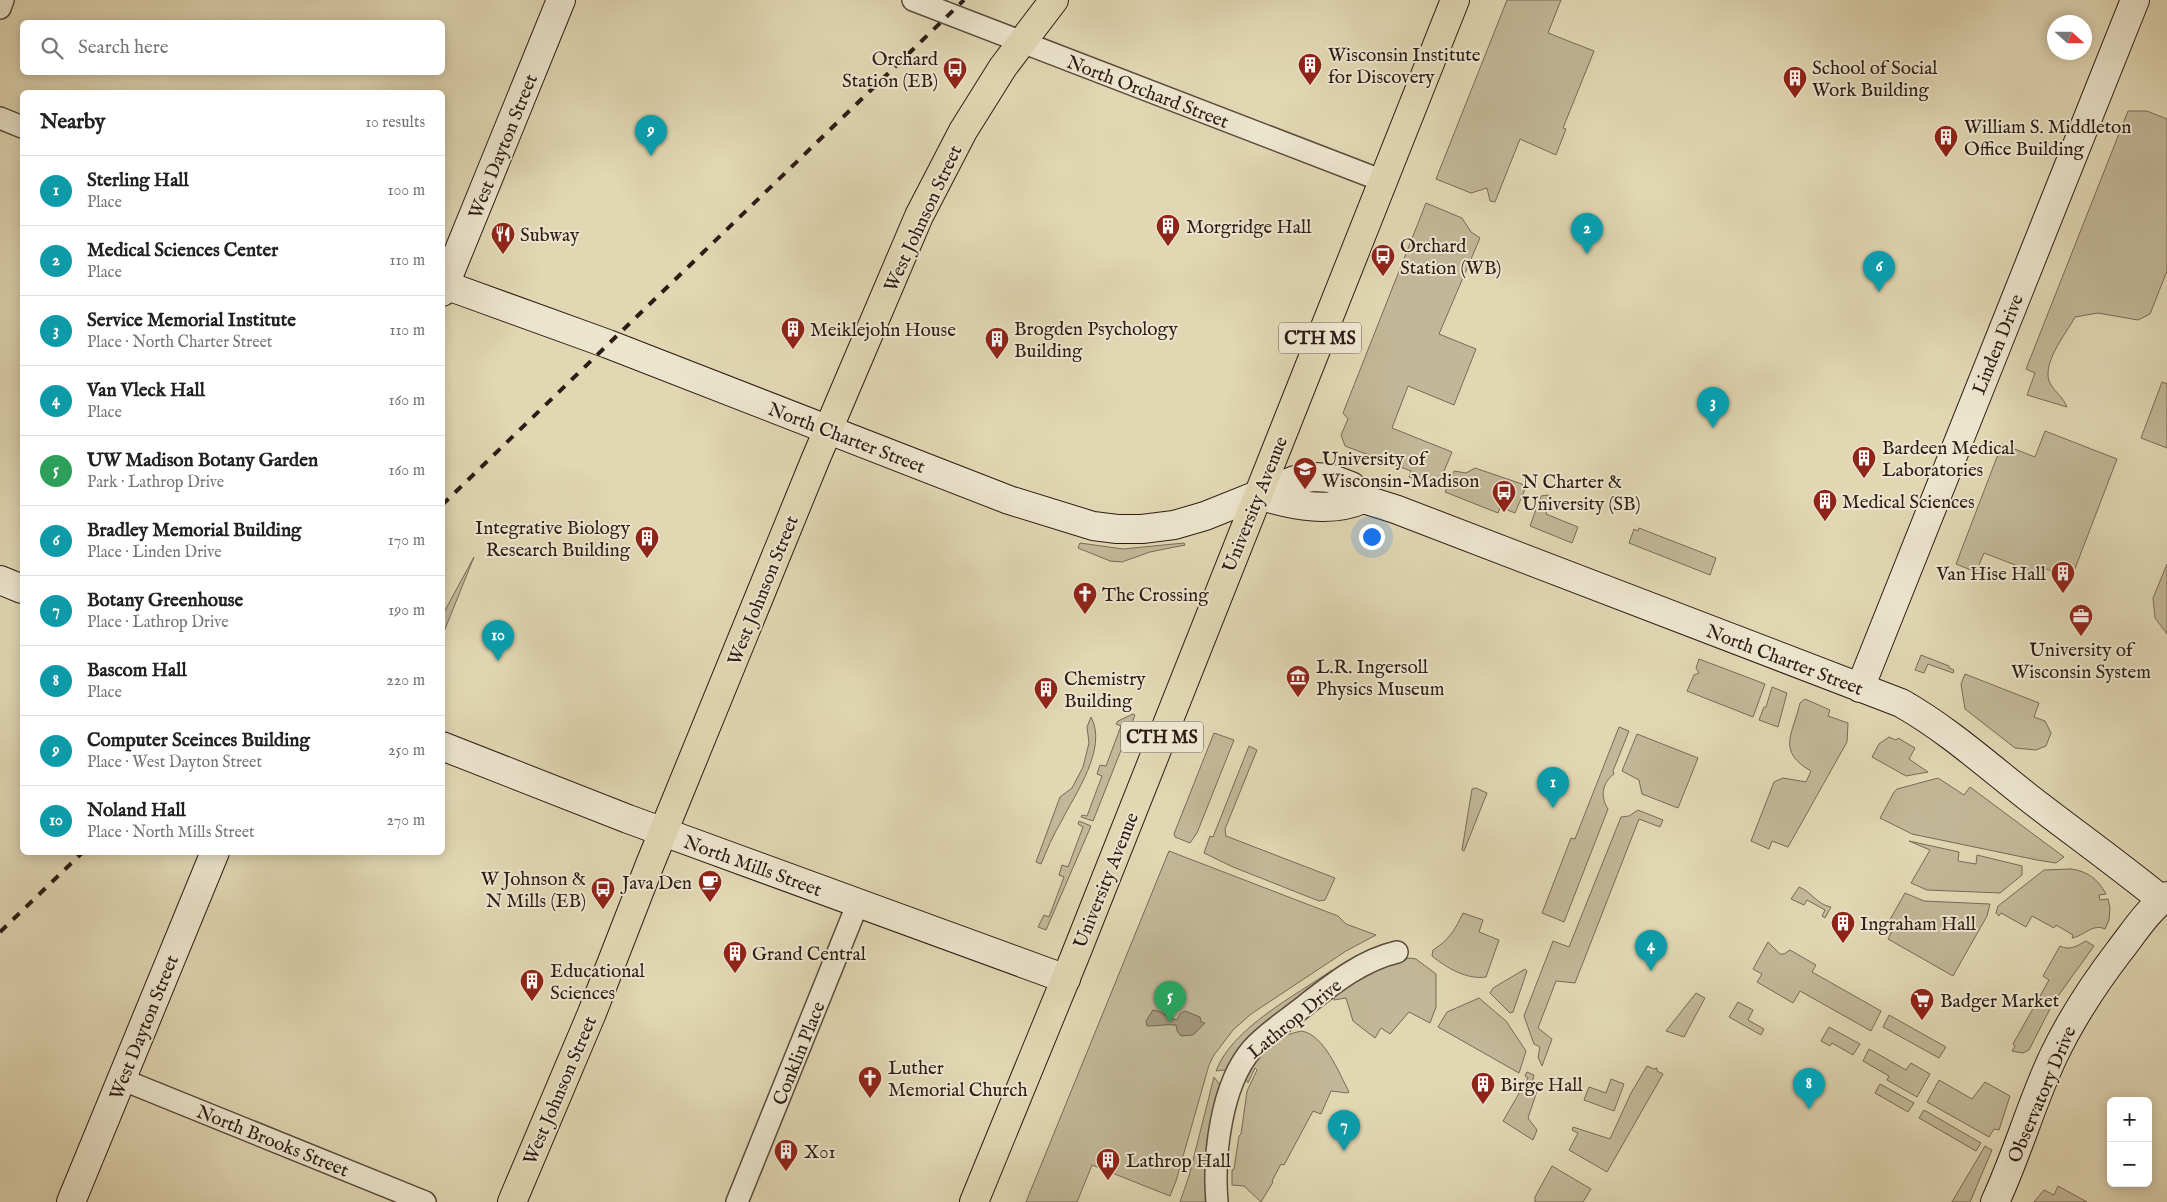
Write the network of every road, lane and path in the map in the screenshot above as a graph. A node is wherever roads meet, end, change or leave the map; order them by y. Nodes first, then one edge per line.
1 (3, 0) edge
2 (561, 0) edge
3 (913, 0) edge
4 (1054, 0) edge
5 (1455, 0) edge
6 (2134, 0) edge
7 (0, 8) edge
8 (1021, 43) junction
9 (0, 118) edge
10 (20, 126) edge
11 (1383, 181) junction
12 (445, 285) edge
13 (445, 287) edge
14 (829, 430) junction
15 (1258, 495) junction
16 (0, 580) edge
17 (20, 588) edge
18 (1860, 688) junction
19 (445, 747) edge
20 (663, 832) junction
21 (214, 855) edge
22 (2165, 898) edge
23 (858, 903) junction
24 (1397, 952) dead end
25 (1066, 979) junction
26 (122, 1079) junction
27 (71, 1202) edge
28 (425, 1202) edge
29 (512, 1202) edge
30 (738, 1202) edge
31 (974, 1202) edge
32 (1217, 1202) edge
33 (1995, 1202) edge

1 - 7 street
2 - 12 street, West Dayton Street
3 - 8 street, North Orchard Street
4 - 8 main road, West Johnson Street
5 - 11 main road, University Avenue / CTH MS
6 - 18 street, Linden Drive
8 - 11 street, North Orchard Street
8 - 14 main road, West Johnson Street
9 - 10 street
11 - 15 main road, University Avenue / CTH MS
13 - 14 street, North Charter Street
14 - 15 street, North Charter Street
14 - 20 main road, West Johnson Street
15 - 18 street, North Charter Street
15 - 25 main road, University Avenue / CTH MS
16 - 17 street
18 - 22 street, North Charter Street
19 - 20 street, North Mills Street
20 - 23 street, North Mills Street
20 - 29 main road, West Johnson Street
21 - 26 street, West Dayton Street
22 - 33 street, Observatory Drive
23 - 25 street, North Mills Street
23 - 30 street, Conklin Place
24 - 32 street, Lathrop Drive
25 - 31 main road, University Avenue / CTH MS
26 - 27 street, West Dayton Street
26 - 28 street, North Brooks Street

